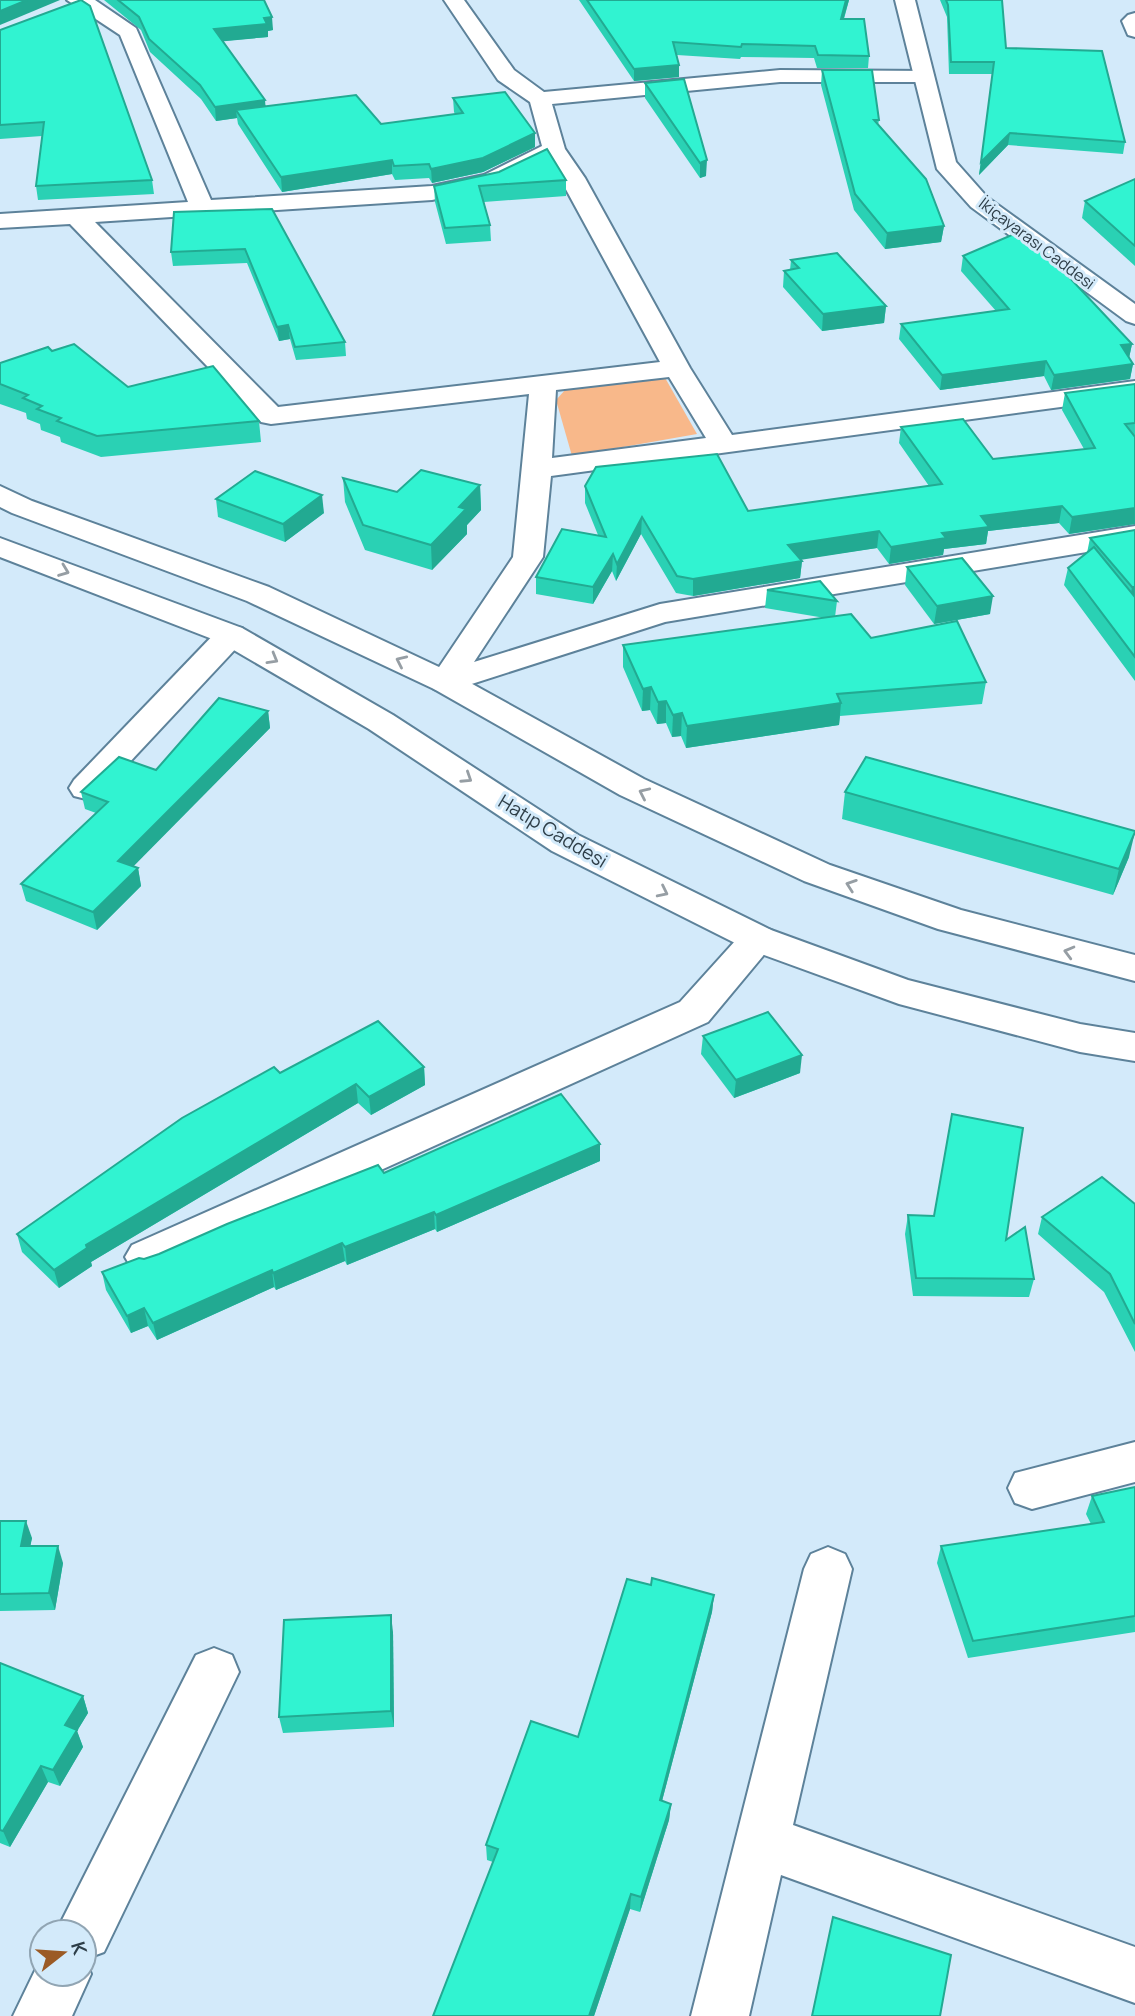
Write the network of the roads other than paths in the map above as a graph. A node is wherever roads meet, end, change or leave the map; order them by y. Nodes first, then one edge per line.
1 (454, 0) edge
2 (905, 0) edge
3 (78, 3) edge
4 (1135, 19) edge
5 (1135, 31) edge
6 (923, 76) junction
7 (540, 99) junction
8 (554, 149) junction
9 (202, 208) junction
10 (75, 215) junction
11 (0, 221) edge
12 (1135, 316) edge
13 (677, 368) junction
14 (543, 384) junction
15 (1135, 389) edge
16 (723, 443) junction
17 (537, 469) junction
18 (0, 495) edge
19 (1135, 535) edge
20 (0, 547) edge
21 (231, 635) junction
22 (445, 682) junction
23 (86, 788) edge
24 (758, 939) junction
25 (1135, 968) edge
26 (1135, 1047) edge
27 (147, 1257) edge
28 (1135, 1462) edge
29 (1032, 1488) dead end
30 (828, 1569) dead end
31 (214, 1672) dead end
32 (762, 1840) junction
33 (91, 1918) edge
34 (1135, 1975) edge
35 (56, 1988) edge
36 (42, 2016) edge
37 (719, 2016) edge

1 - 7 street
2 - 6 street, İkiçayarası Caddesi
3 - 9 street
4 - 5 street
6 - 7 street
6 - 12 street, İkiçayarası Caddesi
7 - 8 street
8 - 9 street
8 - 13 street
9 - 10 street
10 - 11 street
10 - 14 street
13 - 14 street
13 - 16 street
14 - 17 street
15 - 16 street
16 - 17 street
17 - 22 street
22 -> 18 street
19 - 22 street
20 -> 21 street, Hatıp Caddesi
21 - 23 street
21 -> 24 street, Hatıp Caddesi
25 -> 22 street
24 - 26 street, Hatıp Caddesi
24 - 27 street
28 - 29 street
30 - 32 street
31 - 33 street
32 - 34 street
32 - 37 street
35 - 36 street

